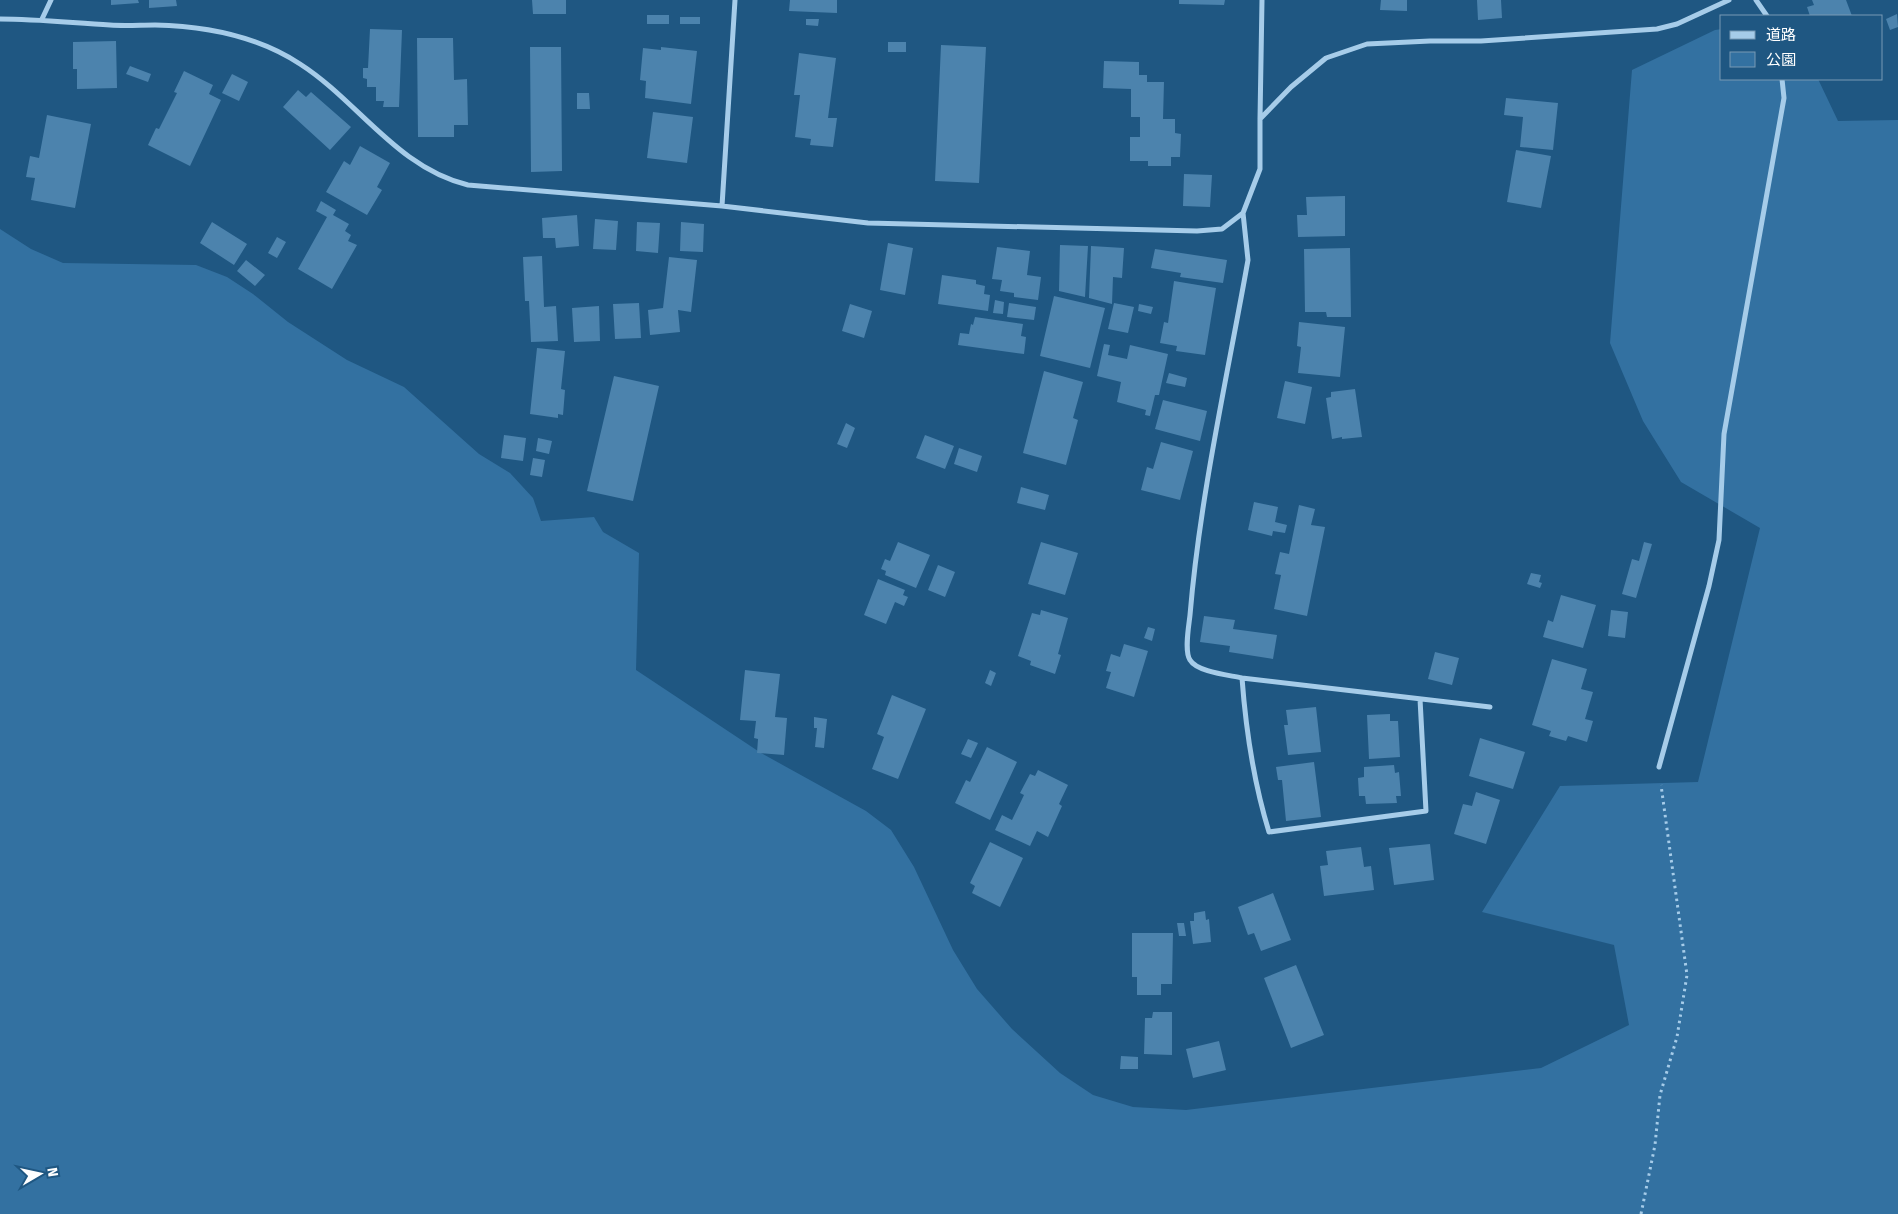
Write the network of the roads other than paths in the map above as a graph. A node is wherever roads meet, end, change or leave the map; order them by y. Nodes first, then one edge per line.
1 (50, 0) edge
2 (735, 0) edge
3 (1262, 0) edge
4 (1729, 0) edge
5 (1756, 0) edge
6 (1766, 15) edge
7 (0, 18) edge
8 (42, 19) junction
9 (1782, 80) edge
10 (1260, 120) junction
11 (722, 206) junction
12 (1243, 213) junction
13 (1242, 678) junction
14 (1420, 699) junction
15 (1490, 707) dead end
16 (1659, 767) road end

1 - 8 street
2 - 11 street
3 - 10 street
4 - 10 street
5 - 6 street
7 - 8 street
8 - 11 street
9 - 16 street
10 - 12 street
11 - 12 street
12 - 13 street
13 - 14 street
13 - 14 street
14 - 15 street

